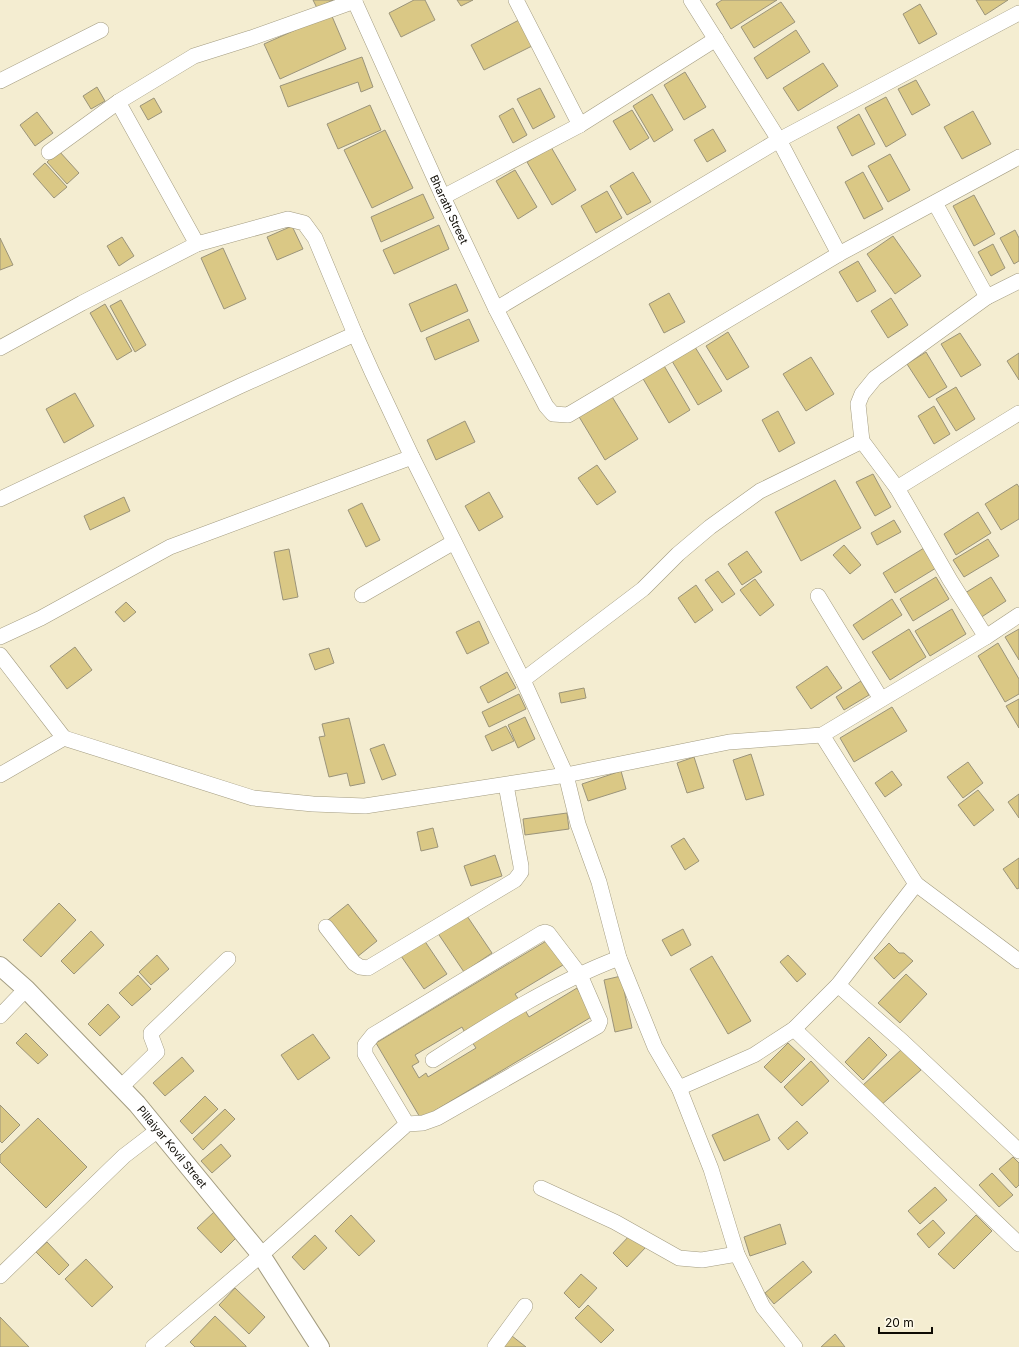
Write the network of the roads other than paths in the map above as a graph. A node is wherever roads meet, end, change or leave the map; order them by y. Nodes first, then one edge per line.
1 (354, 0) edge
2 (516, 0) edge
3 (691, 0) edge
4 (1019, 13) edge
5 (101, 30) dead end
6 (716, 39) junction
7 (0, 81) edge
8 (118, 102) junction
9 (580, 125) junction
10 (779, 140) junction
11 (49, 152) dead end
12 (1019, 157) edge
13 (443, 197) junction
14 (935, 203) junction
15 (197, 244) junction
16 (839, 254) junction
17 (1019, 281) edge
18 (987, 297) junction
19 (496, 309) junction
20 (355, 334) junction
21 (0, 348) edge
22 (1019, 413) edge
23 (862, 442) junction
24 (412, 457) junction
25 (897, 488) junction
26 (0, 499) edge
27 (454, 542) junction
28 (362, 594) dead end
29 (818, 596) dead end
30 (1019, 615) edge
31 (0, 637) edge
32 (986, 637) junction
33 (0, 655) edge
34 (523, 680) junction
35 (881, 699) junction
36 (822, 735) junction
37 (64, 738) junction
38 (0, 775) edge
39 (566, 775) junction
40 (506, 785) junction
41 (916, 884) junction
42 (326, 927) dead end
43 (619, 958) junction
44 (228, 959) dead end
45 (1019, 961) edge
46 (0, 966) edge
47 (580, 975) junction
48 (838, 985) junction
49 (26, 990) junction
50 (0, 1016) edge
51 (794, 1029) junction
52 (433, 1060) dead end
53 (121, 1087) junction
54 (679, 1088) junction
55 (407, 1124) junction
56 (158, 1130) junction
57 (1019, 1151) edge
58 (541, 1188) dead end
59 (1019, 1244) edge
60 (737, 1254) junction
61 (261, 1255) junction
62 (0, 1276) edge
63 (525, 1306) dead end
64 (154, 1347) edge
65 (320, 1347) edge
66 (495, 1347) edge
67 (795, 1347) edge

1 - 8 street
1 - 13 street, Bharath Street
2 - 9 street
3 - 6 street
4 - 10 street
5 - 7 street
6 - 9 street
6 - 10 street
8 - 11 street
8 - 15 street
9 - 13 street
10 - 16 street
10 - 19 street
12 - 14 street
13 - 19 street, Bharath Street
14 - 16 street
14 - 18 street
15 - 20 street
15 - 21 street
16 - 19 street, Bharath Street
17 - 18 street
18 - 23 street
20 - 24 street
20 - 26 street
22 - 25 street
23 - 25 street
23 - 34 street
24 - 27 street
24 - 31 street
25 - 32 street
27 - 28 street
27 - 34 street
29 - 35 street
30 - 32 street
32 - 35 street
33 - 37 street
34 - 39 street
35 - 36 street
36 - 39 street
36 - 41 street
37 - 38 street
37 - 40 street
39 - 40 street
39 - 43 street
40 - 42 street
41 - 45 street
41 - 48 street
43 - 47 street
43 - 54 street
44 - 53 street
46 - 49 street, Pillaiyar Kovil Street
47 - 52 street
47 - 55 street
47 - 55 street
48 - 51 street
48 - 57 street
49 - 50 street
49 - 53 street, Pillaiyar Kovil Street
51 - 54 street
51 - 59 street
53 - 56 street, Pillaiyar Kovil Street
54 - 60 street
55 - 61 street
56 - 61 street, Pillaiyar Kovil Street
56 - 62 street
58 - 60 street
60 - 67 street
61 - 64 street
61 - 65 street, Pillaiyar Kovil Street
63 - 66 street

